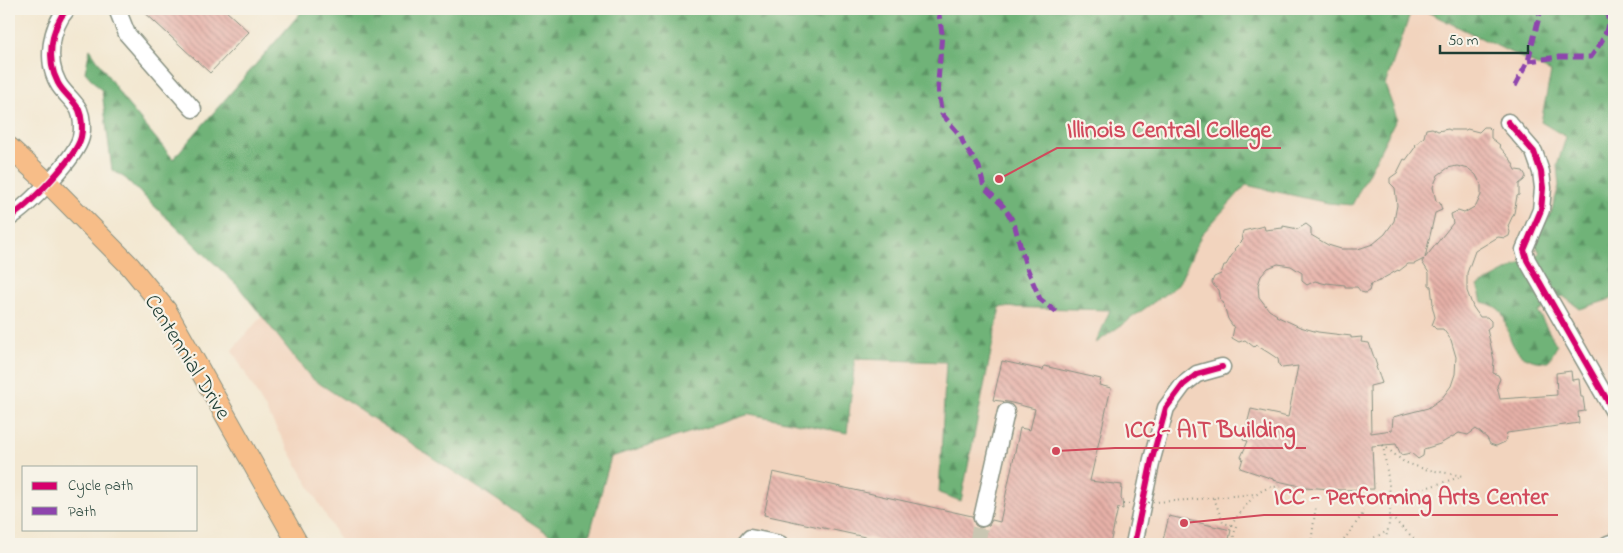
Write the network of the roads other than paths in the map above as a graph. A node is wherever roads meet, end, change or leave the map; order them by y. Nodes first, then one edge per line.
1 (67, 9) edge
2 (117, 9) edge
3 (193, 109) dead end
4 (1508, 122) dead end
5 (9, 147) edge
6 (48, 183) junction
7 (9, 218) edge
8 (1222, 367) dead end
9 (1006, 412) dead end
10 (1614, 412) edge
11 (982, 518) tunnel mouth
12 (1614, 542) edge
13 (298, 544) edge
14 (745, 544) edge
15 (780, 544) edge
16 (1134, 544) edge
17 (1608, 544) edge

1 - 6 street
2 - 3 street
4 - 10 street
5 - 6 main road, Centennial Drive
6 - 7 street
6 - 13 main road, Centennial Drive
8 - 16 street
9 - 11 street
12 - 17 street
14 - 15 street

